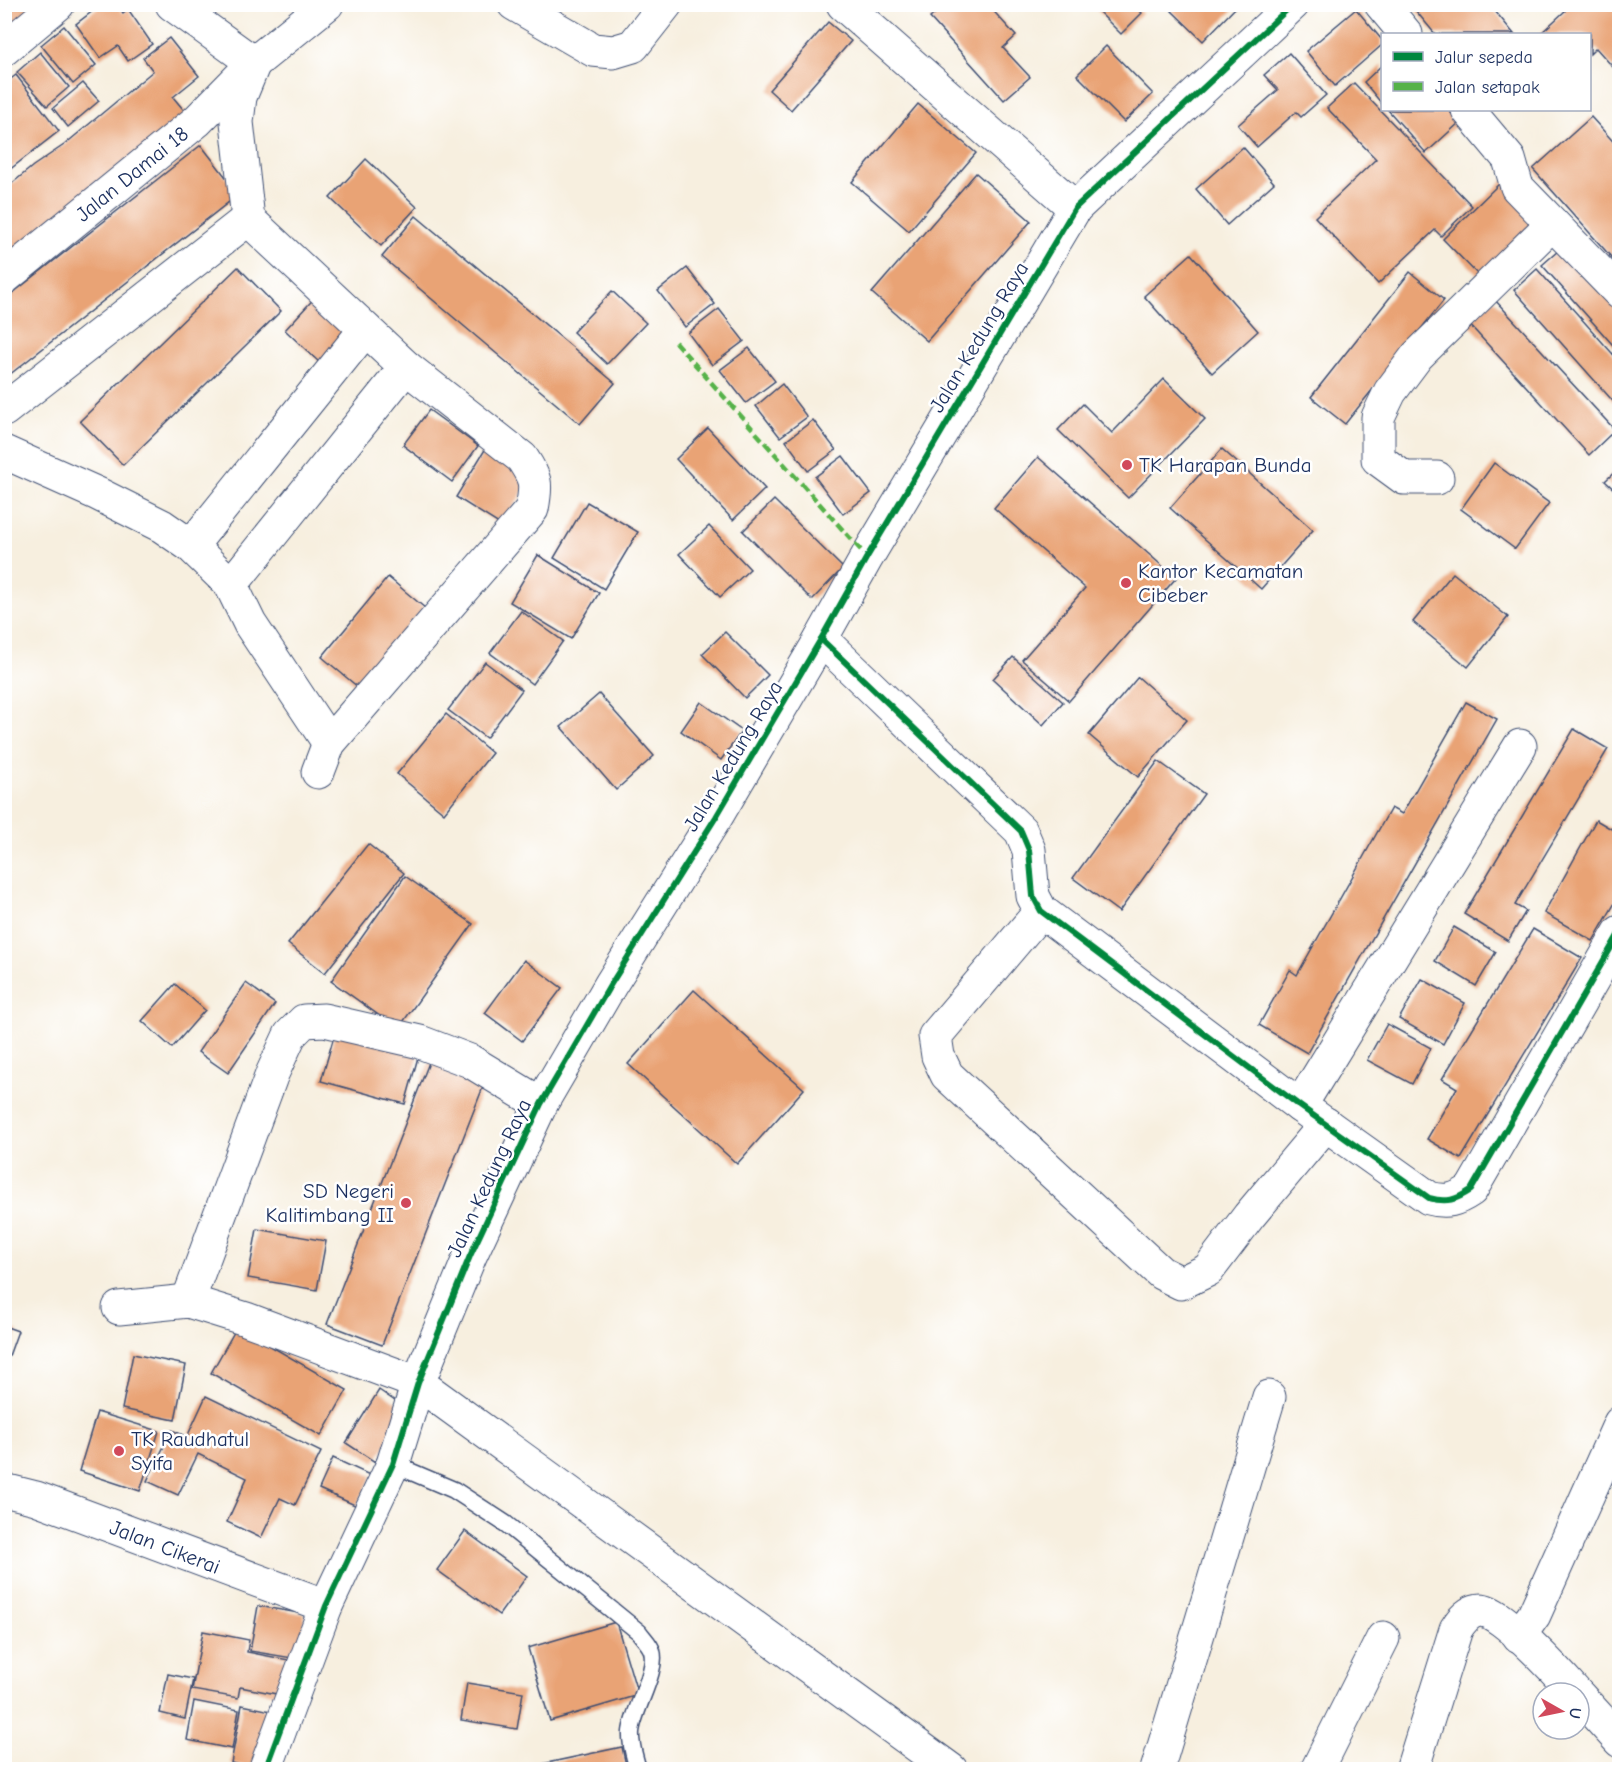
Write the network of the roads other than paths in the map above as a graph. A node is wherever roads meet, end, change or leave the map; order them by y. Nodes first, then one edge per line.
1 (58, 4) edge
2 (172, 4) edge
3 (327, 4) edge
4 (514, 4) edge
5 (666, 4) edge
6 (843, 4) edge
7 (1293, 4) edge
8 (1381, 4) edge
9 (1405, 33) edge
10 (4, 49) edge
11 (254, 63) junction
12 (1469, 111) edge
13 (1075, 208) junction
14 (248, 219) junction
15 (1552, 224) junction
16 (4, 278) edge
17 (1620, 293) edge
18 (365, 330) junction
19 (406, 367) junction
20 (4, 410) edge
21 (4, 452) edge
22 (1437, 478) dead end
23 (191, 546) junction
24 (231, 585) junction
25 (821, 639) junction
26 (1520, 746) dead end
27 (1041, 911) junction
28 (1620, 932) edge
29 (541, 1104) junction
30 (1313, 1115) junction
31 (188, 1301) junction
32 (119, 1308) dead end
33 (418, 1383) junction
34 (1269, 1397) dead end
35 (1620, 1423) edge
36 (393, 1464) junction
37 (4, 1490) edge
38 (326, 1606) junction
39 (1519, 1636) junction
40 (1383, 1638) dead end
41 (1565, 1681) edge
42 (1591, 1709) edge
43 (1620, 1741) edge
44 (265, 1770) edge
45 (638, 1770) edge
46 (951, 1770) edge
47 (1157, 1770) edge
48 (1317, 1770) edge
49 (1412, 1770) edge

1 - 10 street
2 - 11 street
3 - 11 street, Jalan Damai 18
4 - 5 street
6 - 13 street
7 - 13 street, Jalan Kedung Raya
8 - 9 street
11 - 14 street
11 - 16 street, Jalan Damai 18
12 - 15 street
13 - 25 street, Jalan Kedung Raya
14 - 18 street
14 - 20 street
15 - 17 street
15 - 22 street
18 - 19 street
18 - 23 street
19 - 24 street
19 - 24 street
21 - 23 street
23 - 24 street
25 - 27 street
25 - 29 street, Jalan Kedung Raya
26 - 30 street
27 - 30 street
27 - 30 street
28 - 30 street
29 - 31 street
29 - 33 street, Jalan Kedung Raya
31 - 32 street
31 - 33 street
33 - 36 street, Jalan Kedung Raya
33 - 46 street
34 - 47 street
35 - 39 street
36 - 38 street, Jalan Kedung Raya
36 - 45 lane
37 - 38 street, Jalan Cikerai
38 - 44 street, Jalan Kedung Raya
39 - 41 street
39 - 49 street
40 - 48 street
42 - 43 street

